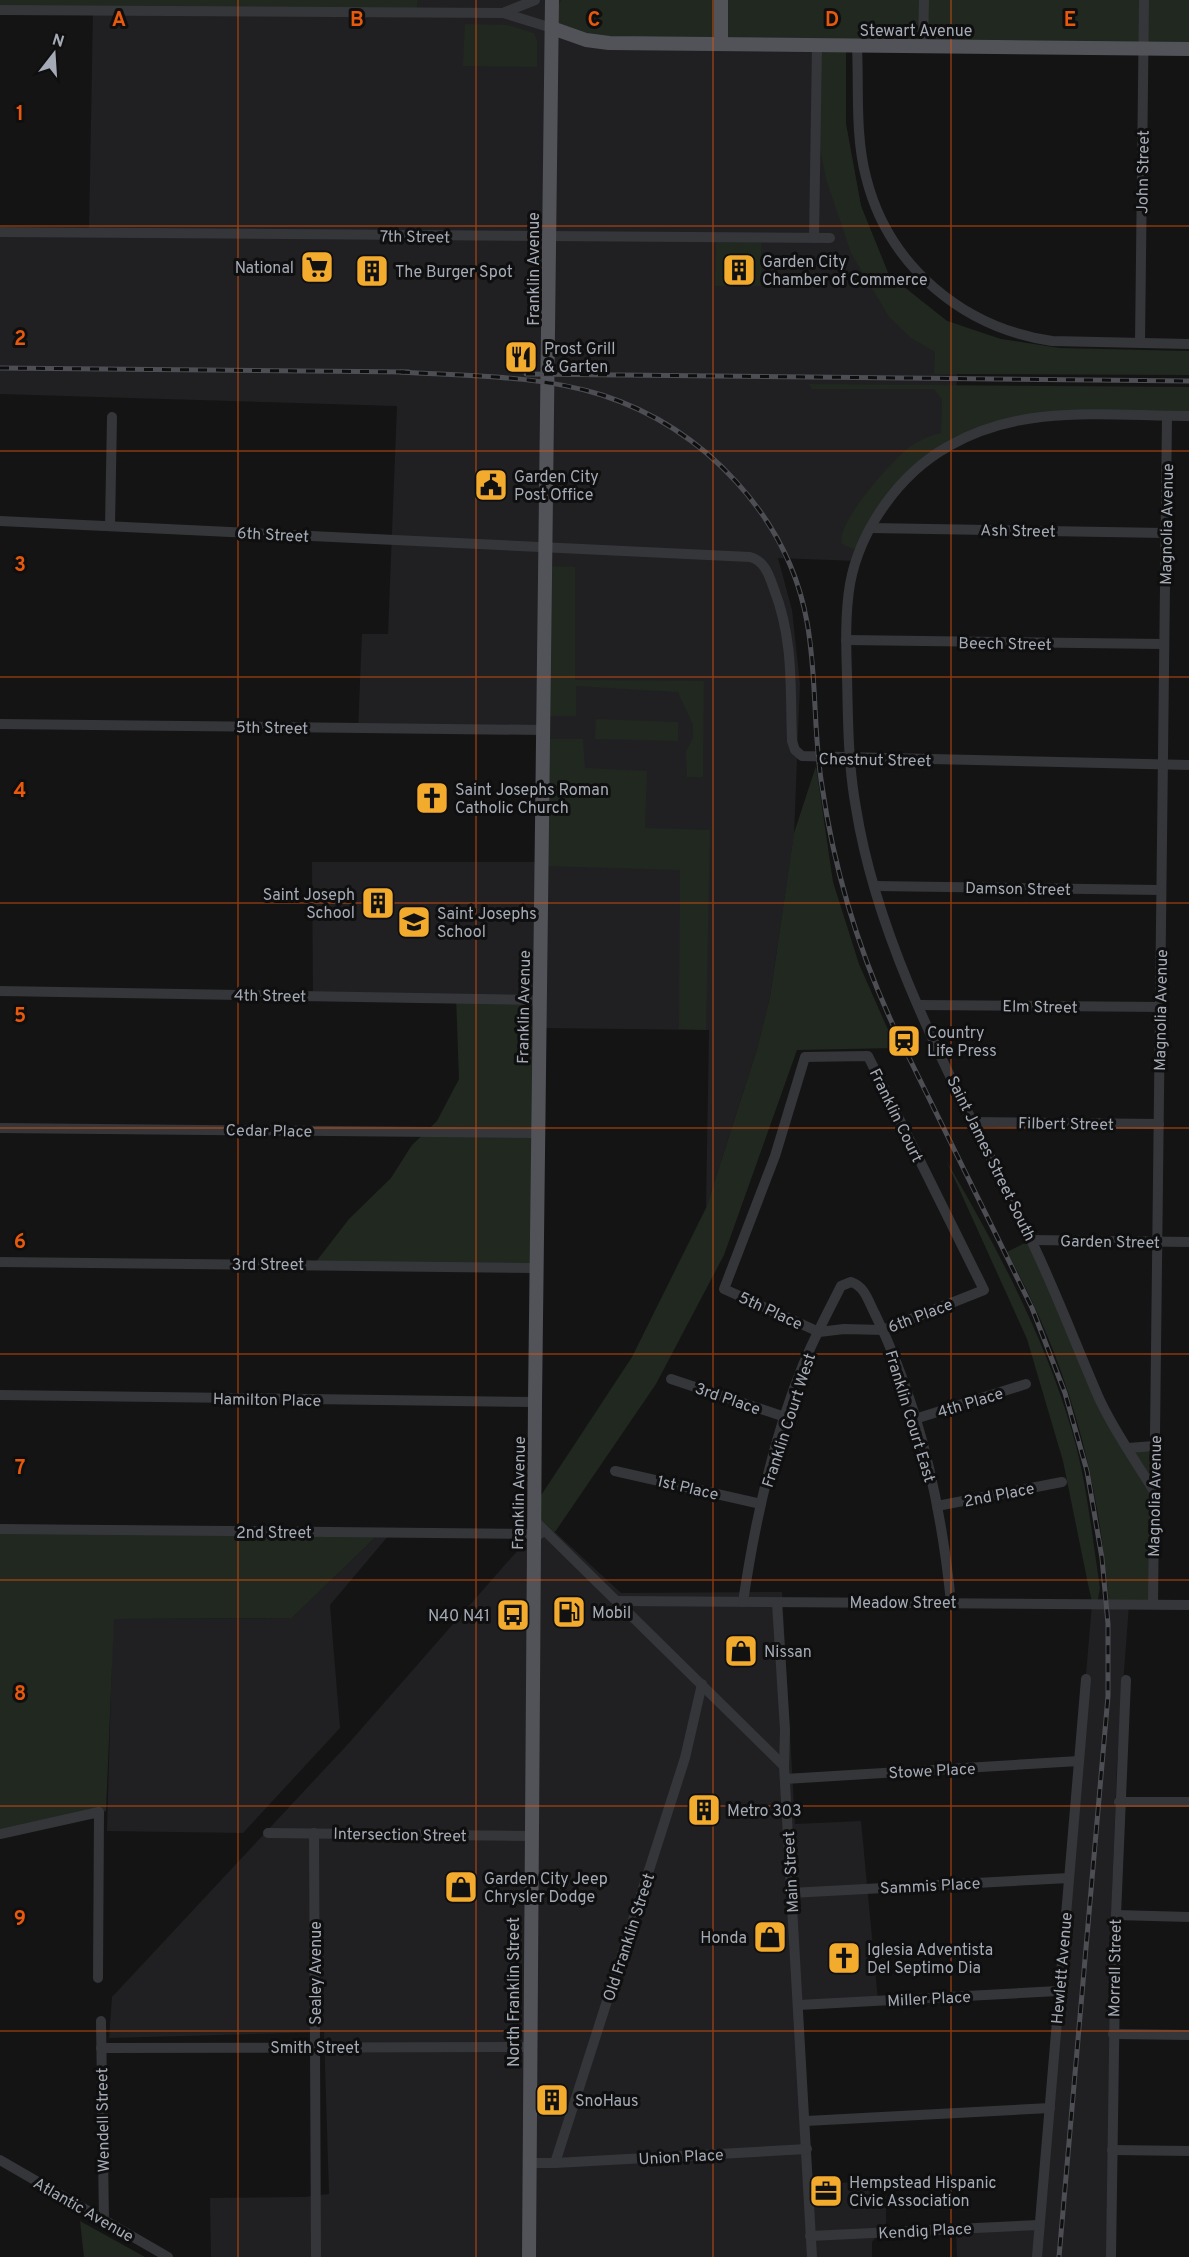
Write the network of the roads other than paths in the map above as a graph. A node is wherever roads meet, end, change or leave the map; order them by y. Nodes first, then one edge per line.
1 (535, 0) edge
2 (552, 0) edge
3 (720, 0) edge
4 (924, 0) edge
5 (1144, 0) edge
6 (0, 10) edge
7 (503, 14) junction
8 (552, 28) junction
9 (721, 44) junction
10 (817, 45) junction
11 (857, 46) junction
12 (923, 46) junction
13 (1143, 48) junction
14 (1189, 49) edge
15 (0, 232) edge
16 (550, 237) junction
17 (814, 238) junction
18 (830, 238) dead end
19 (1140, 343) junction
20 (1189, 344) edge
21 (1167, 416) junction
22 (1189, 416) edge
23 (112, 417) dead end
24 (0, 521) edge
25 (110, 526) junction
26 (871, 528) junction
27 (1165, 533) junction
28 (546, 548) junction
29 (846, 640) junction
30 (1164, 644) junction
31 (0, 724) edge
32 (543, 730) junction
33 (849, 758) junction
34 (1163, 764) junction
35 (1189, 765) edge
36 (875, 886) junction
37 (1161, 890) junction
38 (0, 991) edge
39 (540, 1000) junction
40 (919, 1005) junction
41 (1161, 1008) junction
42 (974, 1122) junction
43 (1159, 1124) junction
44 (0, 1128) edge
45 (538, 1133) junction
46 (1032, 1240) junction
47 (1158, 1242) junction
48 (1189, 1242) edge
49 (0, 1262) edge
50 (536, 1268) junction
51 (847, 1283) joint
52 (724, 1289) joint
53 (984, 1290) joint
54 (883, 1330) junction
55 (819, 1332) junction
56 (671, 1379) dead end
57 (1026, 1384) dead end
58 (0, 1395) edge
59 (535, 1402) junction
60 (785, 1417) junction
61 (915, 1419) junction
62 (1154, 1446) junction
63 (1128, 1448) junction
64 (615, 1471) dead end
65 (1062, 1482) dead end
66 (1155, 1493) junction
67 (761, 1504) junction
68 (937, 1506) junction
69 (534, 1527) junction
70 (0, 1529) edge
71 (617, 1601) junction
72 (743, 1602) junction
73 (777, 1602) junction
74 (951, 1602) junction
75 (1153, 1604) junction
76 (1189, 1605) edge
77 (1086, 1680) dead end
78 (1126, 1680) dead end
79 (702, 1684) junction
80 (532, 1727) joint
81 (1079, 1761) junction
82 (784, 1766) junction
83 (785, 1779) junction
84 (1119, 1802) junction
85 (1189, 1802) edge
86 (268, 1833) dead end
87 (314, 1833) junction
88 (0, 1834) edge
89 (531, 1836) junction
90 (1069, 1878) junction
91 (791, 1893) junction
92 (1116, 1915) junction
93 (1189, 1917) edge
94 (98, 1978) dead end
95 (1058, 1991) junction
96 (799, 2005) junction
97 (101, 2021) dead end
98 (1113, 2034) junction
99 (1189, 2035) edge
100 (315, 2047) junction
101 (529, 2047) junction
102 (101, 2048) junction
103 (1050, 2108) junction
104 (806, 2121) junction
105 (807, 2149) junction
106 (1112, 2150) junction
107 (1189, 2151) edge
108 (0, 2160) edge
109 (529, 2163) junction
110 (555, 2163) junction
111 (104, 2220) junction
112 (1039, 2225) junction
113 (810, 2236) junction
114 (168, 2257) edge
115 (316, 2257) edge
116 (529, 2257) edge
117 (812, 2257) edge
118 (1037, 2257) edge
119 (1111, 2257) edge

1 - 7 street, Stewart Avenue
2 - 8 main road, Franklin Avenue
3 - 9 main road
4 - 12 street
5 - 13 street, John Street
6 - 7 street, Stewart Avenue
7 - 8 street, Stewart Avenue
8 - 9 main road, Stewart Avenue
8 - 16 main road, Franklin Avenue
9 - 10 main road, Stewart Avenue
10 - 11 main road, Stewart Avenue
10 - 17 street
11 - 12 main road, Stewart Avenue
11 - 19 street
12 - 13 main road, Stewart Avenue
13 - 14 main road, Stewart Avenue
13 - 19 street, John Street
15 - 16 street, 7th Street
16 - 17 street, 7th Street
16 - 28 main road, Franklin Avenue
17 - 18 street, 7th Street
19 - 20 street
21 - 22 street, Saint James Street South
21 - 26 street, Saint James Street South
21 - 27 street, Magnolia Avenue
23 - 25 street
24 - 25 street, 6th Street
25 - 28 street, 6th Street
26 - 27 street, Ash Street
26 - 29 street, Saint James Street South
27 - 30 street, Magnolia Avenue
28 - 32 main road, Franklin Avenue
28 - 33 street, Chestnut Street
29 - 30 street, Beech Street
29 - 33 street, Saint James Street South
30 - 34 street, Magnolia Avenue
31 - 32 street, 5th Street
32 - 39 main road, Franklin Avenue
33 - 34 street, Chestnut Street
33 - 36 street, Saint James Street South
34 - 35 street, Chestnut Street
34 - 37 street, Magnolia Avenue
36 - 37 street, Damson Street
36 - 40 street, Saint James Street South
37 - 41 street, Magnolia Avenue
38 - 39 street, 4th Street
39 - 45 main road, Franklin Avenue
40 - 41 street, Elm Street
40 - 42 street, Saint James Street South
41 - 43 street, Magnolia Avenue
42 - 43 street, Filbert Street
42 - 46 street, Saint James Street South
43 - 47 street, Magnolia Avenue
44 - 45 street, Cedar Place
45 - 50 main road, Franklin Avenue
46 - 47 street, Garden Street
46 - 63 street, Saint James Street South
47 - 48 street, Garden Street
47 - 62 street, Magnolia Avenue
49 - 50 street, 3rd Street
50 - 59 main road, Franklin Avenue
51 - 54 street, Franklin Court East
51 - 55 street, Franklin Court West
52 - 53 street, Franklin Court
52 - 55 street, 5th Place
53 - 54 street, 6th Place
54 - 55 street, 6th Place
54 - 61 street, Franklin Court East
55 - 60 street, Franklin Court West
56 - 60 street, 3rd Place
57 - 61 street, 4th Place
58 - 59 street, Hamilton Place
59 - 69 main road, Franklin Avenue
60 - 67 street, Franklin Court West
61 - 68 street, Franklin Court East
62 - 63 street
62 - 66 street, Magnolia Avenue
63 - 66 street, Saint James Street South
64 - 67 street, 1st Place
65 - 68 street, 2nd Place
66 - 75 street, Magnolia Avenue
67 - 72 street, Franklin Court West
68 - 74 street, Franklin Court East
69 - 70 street, 2nd Street
69 - 71 street, 2nd Street
69 - 80 main road, Franklin Avenue
71 - 72 street, Meadow Street
71 - 79 street
72 - 73 street, Meadow Street
73 - 74 street, Meadow Street
73 - 82 street, Main Street
74 - 75 street, Meadow Street
75 - 76 street, Meadow Street
77 - 81 street, Hewlett Avenue
78 - 84 street, Morrell Street
79 - 82 street
79 - 110 street, Old Franklin Street
80 - 89 main road, North Franklin Street
81 - 83 street, Stowe Place
81 - 90 street, Hewlett Avenue
82 - 83 street, Main Street
83 - 91 street, Main Street
84 - 85 street
84 - 92 street, Morrell Street
86 - 87 street, Intersection Street
87 - 89 street, Intersection Street
87 - 100 street, Sealey Avenue
88 - 94 street
89 - 101 main road, North Franklin Street
90 - 91 street, Sammis Place
90 - 95 street, Hewlett Avenue
91 - 96 street, Main Street
92 - 93 street
92 - 98 street, Morrell Street
95 - 96 street, Miller Place
95 - 103 street, Hewlett Avenue
96 - 104 street, Main Street
97 - 102 street, Wendell Street
98 - 99 street
98 - 106 street, Morrell Street
100 - 101 street, Smith Street
100 - 102 street, Smith Street
100 - 115 street, Sealey Avenue
101 - 109 main road, North Franklin Street
102 - 111 street, Wendell Street
103 - 104 street
103 - 112 street, Hewlett Avenue
104 - 105 street, Main Street
105 - 110 street, Union Place
105 - 113 street, Main Street
106 - 107 street
106 - 119 street, Morrell Street
108 - 111 street, Atlantic Avenue
109 - 110 street
109 - 116 main road, North Franklin Street
111 - 114 street, Atlantic Avenue
112 - 113 street, Kendig Place
112 - 118 street, Hewlett Avenue
113 - 117 street, Main Street

